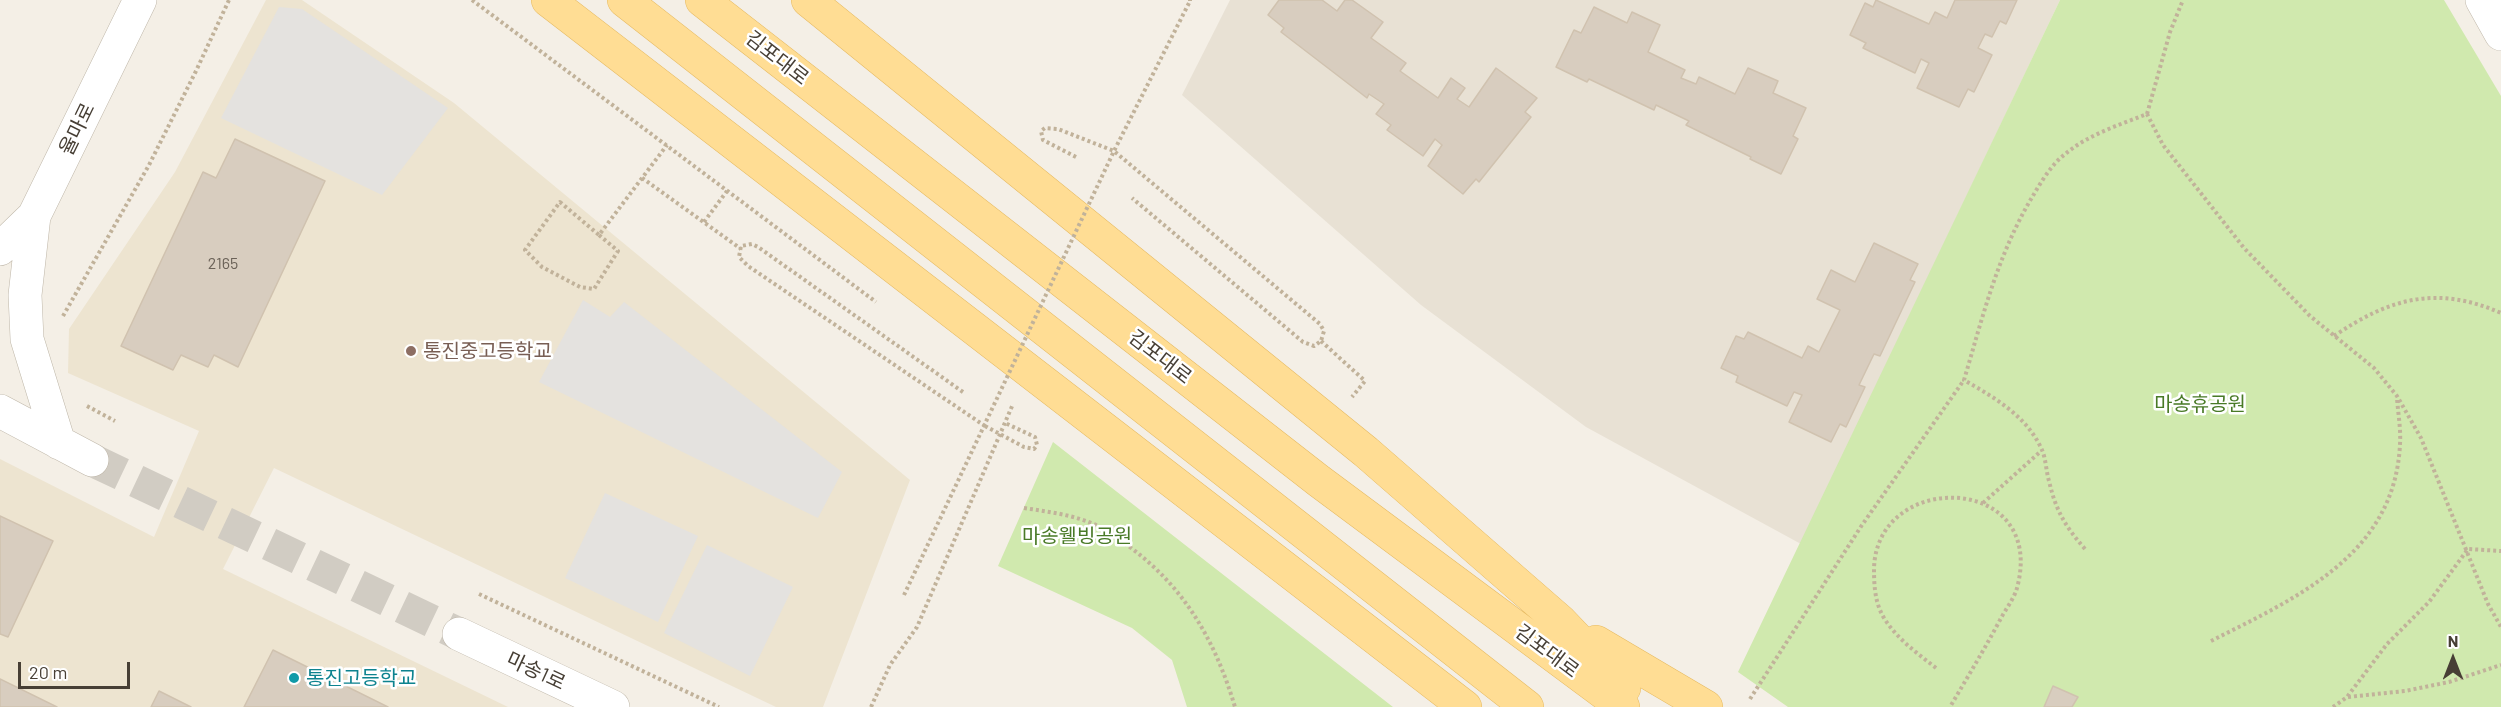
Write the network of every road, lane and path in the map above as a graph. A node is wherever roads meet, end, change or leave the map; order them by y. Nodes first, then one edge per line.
1 (140, 0) edge
2 (229, 0) edge
3 (472, 0) edge
4 (548, 0) edge
5 (624, 0) edge
6 (702, 0) edge
7 (808, 0) edge
8 (1190, 0) edge
9 (2183, 0) edge
10 (2482, 0) edge
11 (2501, 34) edge
12 (2146, 114) junction
13 (667, 145) junction
14 (1114, 151) junction
15 (1076, 157) dead end
16 (642, 178) junction
17 (1132, 198) dead end
18 (34, 216) junction
19 (704, 222) junction
20 (599, 235) junction
21 (0, 249) edge
22 (741, 249) junction
23 (2501, 313) edge
24 (60, 321) dead end
25 (2334, 336) junction
26 (1322, 341) junction
27 (1964, 380) junction
28 (963, 392) dead end
29 (2397, 396) junction
30 (82, 402) dead end
31 (1013, 403) dead end
32 (1347, 404) dead end
33 (0, 411) edge
34 (115, 421) dead end
35 (1005, 423) junction
36 (986, 426) junction
37 (59, 443) junction
38 (2042, 450) junction
39 (92, 460) tunnel mouth
40 (1983, 503) junction
41 (1024, 508) dead end
42 (2085, 549) dead end
43 (2468, 549) junction
44 (2501, 551) edge
45 (479, 594) dead end
46 (904, 595) dead end
47 (1560, 621) junction
48 (2501, 627) edge
49 (459, 634) tunnel mouth
50 (2211, 641) dead end
51 (2501, 665) edge
52 (1936, 668) dead end
53 (2347, 697) junction
54 (1750, 699) dead end
55 (613, 707) edge
56 (719, 707) edge
57 (871, 707) edge
58 (1235, 707) edge
59 (1464, 707) edge
60 (1527, 707) edge
61 (1623, 707) edge
62 (1642, 707) edge
63 (1706, 707) edge
64 (1950, 707) edge
65 (2333, 707) edge

1 - 18 street, 율마로
2 - 24 path
3 - 13 path
4 - 59 main road
5 - 60 main road
6 - 61 main road, 김포대로
7 - 47 main road
8 - 14 path, bridge
9 - 12 path
10 - 11 street
12 - 25 path
12 - 27 path
13 - 16 path
13 - 19 path
14 - 15 path
14 - 26 path
14 - 36 path, bridge
16 - 19 path
16 - 20 path
17 - 26 path
18 - 21 street, 율마로
18 - 37 street
19 - 22 path
20 - 20 path
22 - 28 path
22 - 36 path
23 - 25 path
25 - 29 path
26 - 32 path
27 - 38 path
27 - 54 path
29 - 43 path
29 - 50 path
30 - 34 path
31 - 35 path
33 - 37 street
35 - 36 path, bridge
35 - 57 path
36 - 46 path, bridge
37 - 39 street
38 - 40 path
38 - 42 path
40 - 52 path
40 - 64 path
41 - 58 path
43 - 44 path
43 - 48 path
43 - 53 path
45 - 56 path
47 - 62 main road
47 - 63 main road
49 - 55 street, 마송1로
51 - 53 path
53 - 65 path

